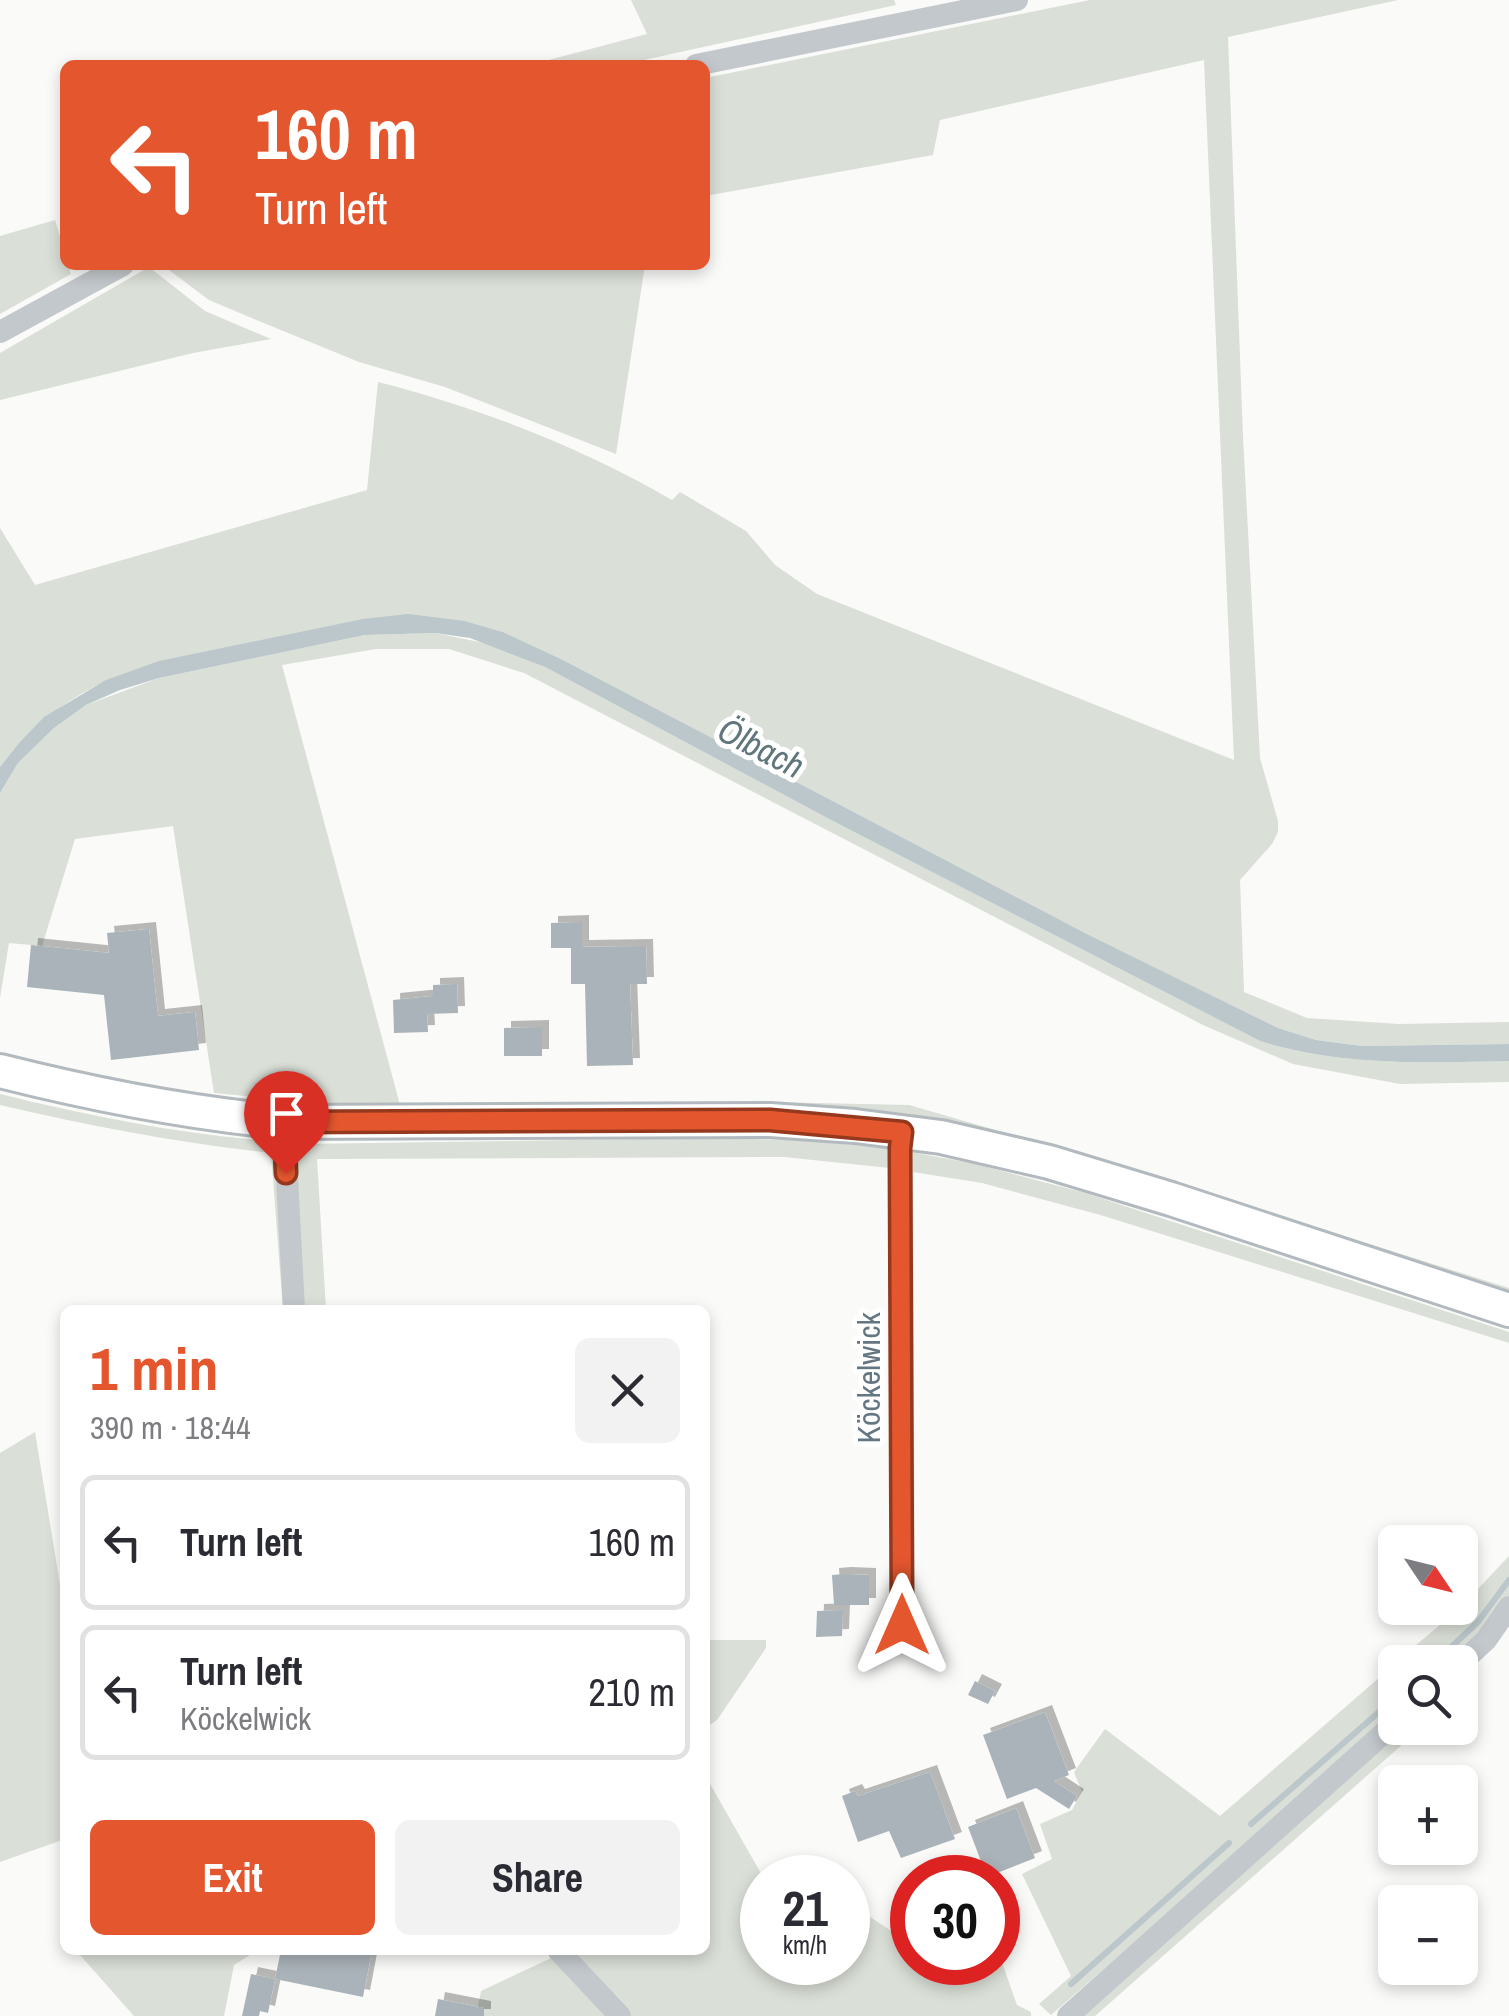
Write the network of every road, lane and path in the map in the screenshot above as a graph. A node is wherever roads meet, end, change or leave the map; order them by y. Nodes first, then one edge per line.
1 (1017, 0) edge
2 (710, 62) edge
3 (114, 270) edge
4 (0, 332) edge
5 (0, 1071) edge
6 (284, 1122) junction
7 (902, 1132) junction
8 (294, 1305) edge
9 (1509, 1310) edge
10 (1509, 1607) edge
11 (902, 1625) dead end
12 (1478, 1647) edge
13 (1378, 1739) edge
14 (563, 1955) edge
15 (620, 2016) edge
16 (1068, 2016) edge

1 - 2 street
3 - 4 street
5 - 6 main road
6 - 7 main road
6 - 8 street
7 - 9 main road
7 - 11 street, Köckelwick
10 - 12 street
13 - 16 street
14 - 15 street

